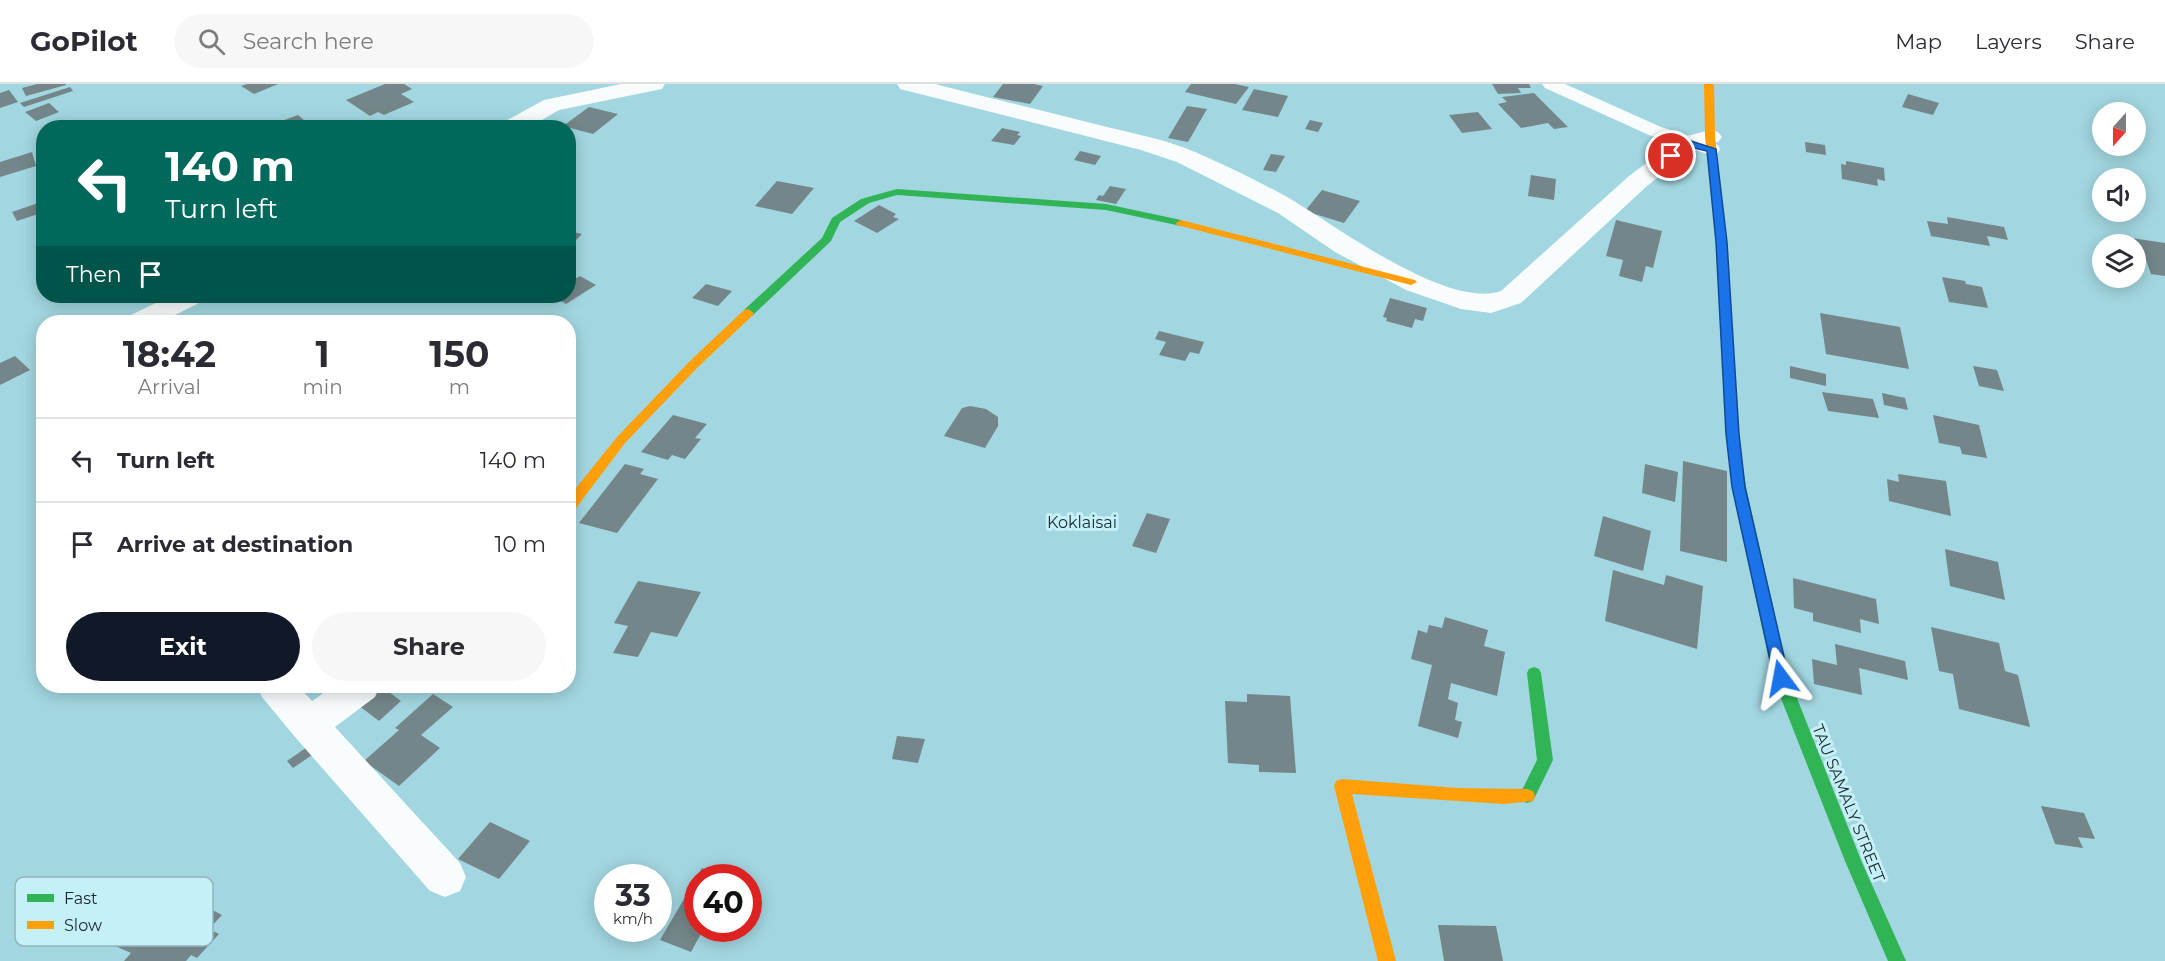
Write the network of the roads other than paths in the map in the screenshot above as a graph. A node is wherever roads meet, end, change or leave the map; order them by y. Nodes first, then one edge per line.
1 (537, 84) edge
2 (654, 84) edge
3 (908, 84) edge
4 (1551, 84) edge
5 (1709, 84) edge
6 (540, 111) junction
7 (524, 120) edge
8 (1703, 143) junction
9 (1411, 282) junction
10 (177, 303) edge
11 (153, 315) edge
12 (576, 498) edge
13 (1534, 673) dead end
14 (281, 693) edge
15 (352, 693) edge
16 (308, 725) junction
17 (445, 876) dead end
18 (1387, 961) edge
19 (1898, 961) edge

1 - 6 street
2 - 6 street
3 - 9 street
4 - 8 lane
5 - 8 street, TAU SAMALY STREET
6 - 7 street
8 - 9 street
8 - 19 street, TAU SAMALY STREET
9 - 12 street
10 - 11 street
13 - 18 street
14 - 16 street
15 - 16 street
16 - 17 street

